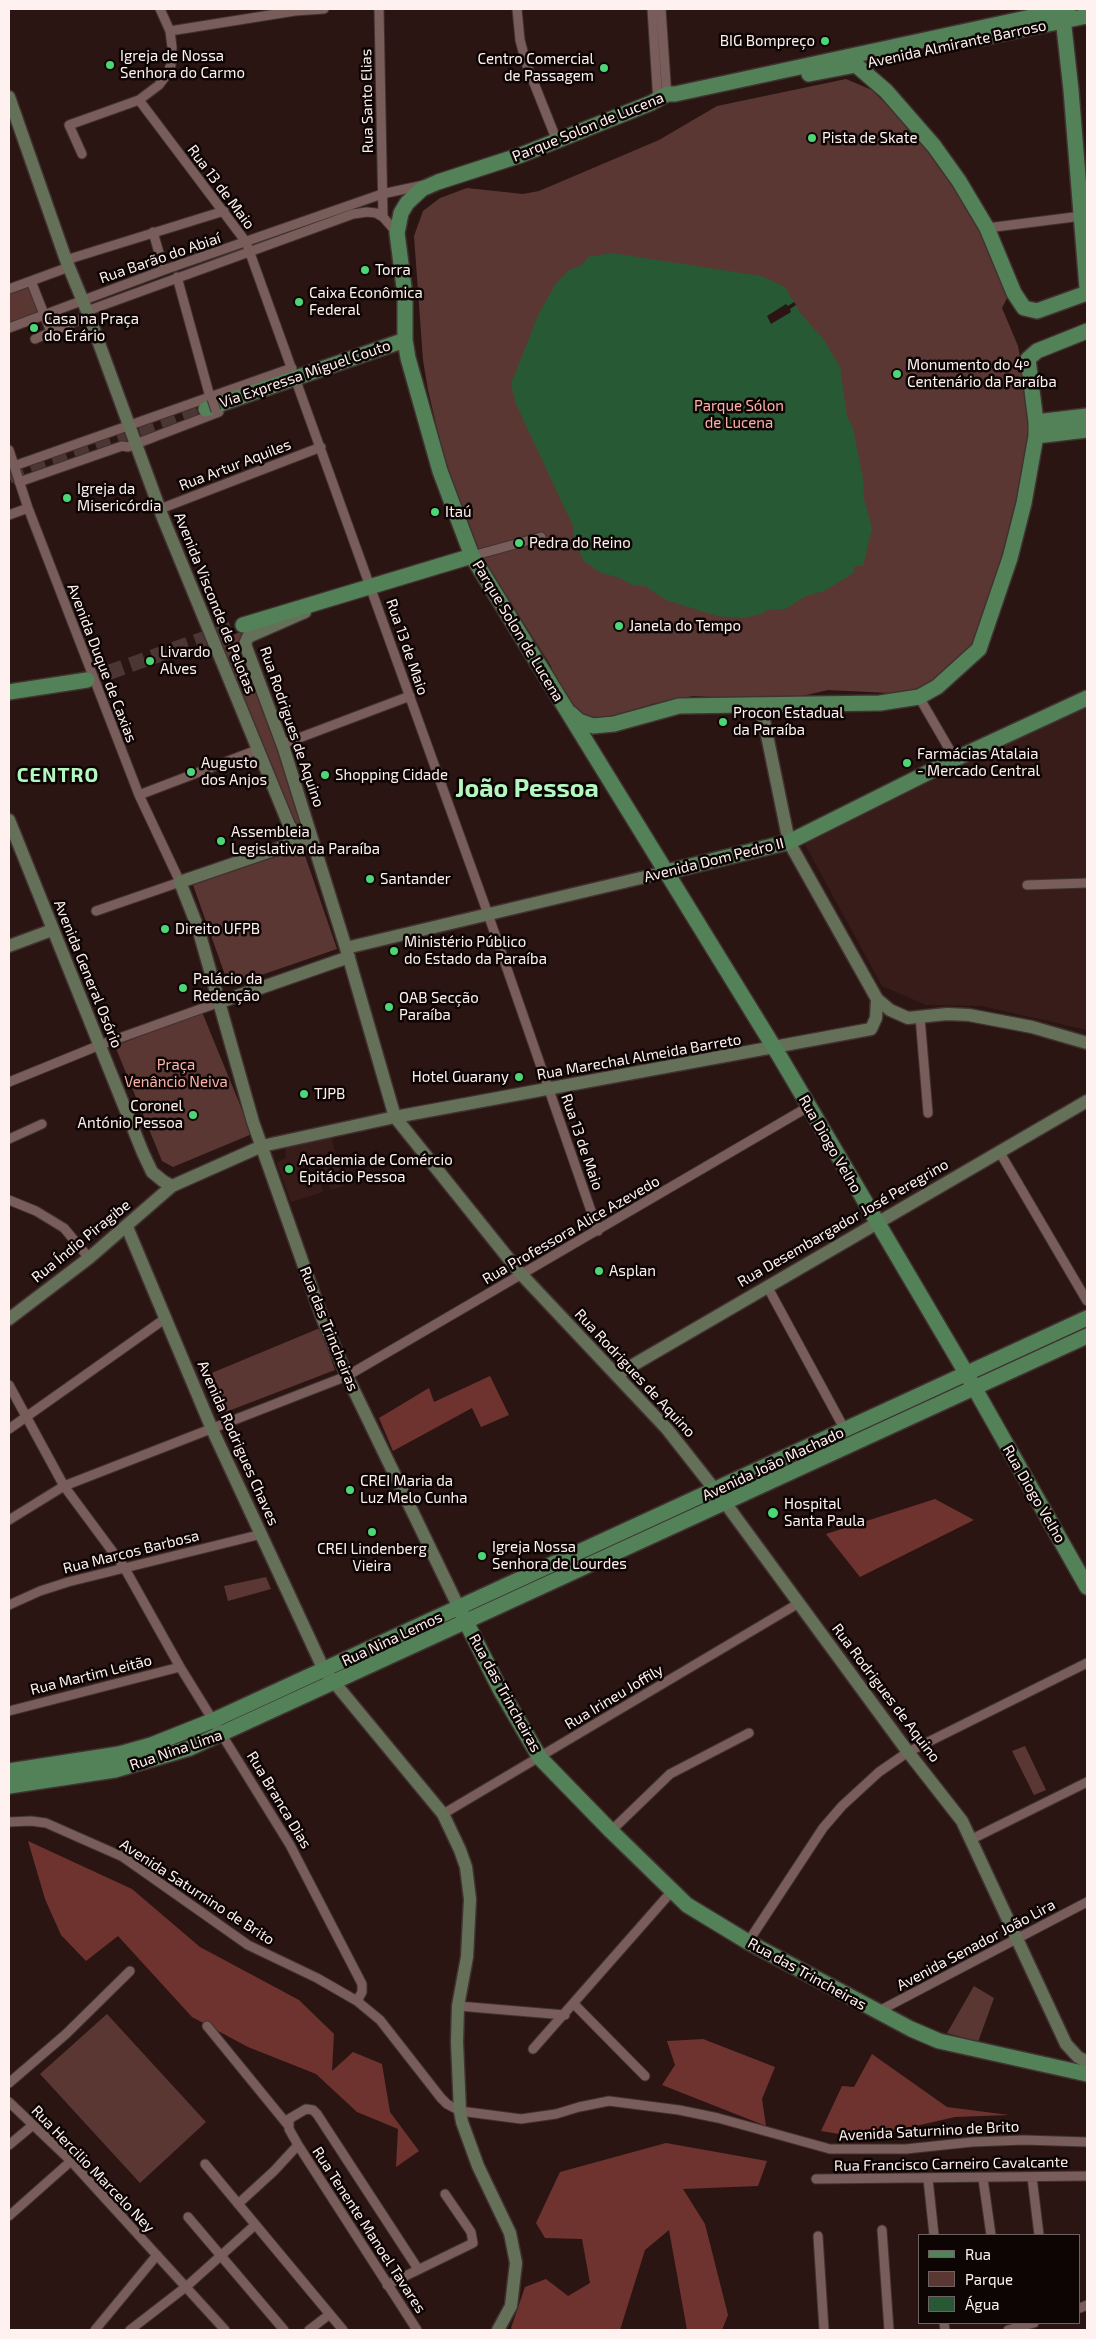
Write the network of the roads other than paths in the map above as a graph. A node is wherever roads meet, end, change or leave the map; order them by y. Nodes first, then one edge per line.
1 (160, 9) edge
2 (324, 9) edge
3 (379, 9) edge
4 (516, 9) edge
5 (652, 9) edge
6 (661, 9) edge
7 (1064, 12) edge
8 (1087, 16) edge
9 (170, 31) junction
10 (658, 31) junction
11 (855, 60) junction
12 (9, 97) edge
13 (138, 100) junction
14 (660, 100) junction
15 (556, 141) junction
16 (82, 154) dead end
17 (438, 182) junction
18 (382, 194) junction
19 (224, 211) junction
20 (1082, 216) junction
21 (383, 217) junction
22 (987, 228) junction
23 (153, 232) junction
24 (397, 233) junction
25 (246, 242) junction
26 (250, 252) junction
27 (67, 264) junction
28 (164, 270) junction
29 (177, 277) junction
30 (31, 280) junction
31 (1087, 288) edge
32 (9, 289) edge
33 (1087, 293) edge
34 (86, 309) junction
35 (44, 314) junction
36 (9, 328) edge
37 (1087, 331) edge
38 (51, 332) junction
39 (35, 339) dead end
40 (405, 340) junction
41 (295, 377) junction
42 (211, 404) junction
43 (1087, 416) edge
44 (129, 425) junction
45 (1036, 429) junction
46 (1087, 430) edge
47 (128, 444) junction
48 (72, 446) junction
49 (321, 447) junction
50 (9, 450) edge
51 (78, 462) junction
52 (14, 466) junction
53 (19, 482) junction
54 (28, 508) junction
55 (160, 509) junction
56 (9, 515) edge
57 (541, 537) dead end
58 (472, 556) junction
59 (371, 586) junction
60 (245, 631) joint
61 (87, 680) tunnel mouth
62 (9, 692) edge
63 (410, 696) junction
64 (919, 697) junction
65 (1087, 698) edge
66 (762, 706) junction
67 (564, 707) junction
68 (283, 744) junction
69 (257, 750) junction
70 (955, 760) junction
71 (139, 795) junction
72 (9, 820) edge
73 (300, 841) junction
74 (789, 842) junction
75 (317, 857) junction
76 (666, 872) junction
77 (180, 882) junction
78 (1087, 883) edge
79 (1027, 885) dead end
80 (96, 911) dead end
81 (488, 914) junction
82 (52, 930) junction
83 (9, 946) edge
84 (348, 952) junction
85 (877, 999) junction
86 (220, 1002) junction
87 (920, 1018) junction
88 (1087, 1043) edge
89 (100, 1045) junction
90 (774, 1049) junction
91 (9, 1082) edge
92 (549, 1090) junction
93 (1087, 1101) edge
94 (808, 1107) junction
95 (928, 1113) dead end
96 (395, 1117) junction
97 (42, 1124) dead end
98 (9, 1139) edge
99 (262, 1146) junction
100 (999, 1151) junction
101 (172, 1186) junction
102 (9, 1200) edge
103 (876, 1222) junction
104 (127, 1227) junction
105 (598, 1231) junction
106 (89, 1258) junction
107 (520, 1274) junction
108 (767, 1286) junction
109 (1087, 1300) edge
110 (166, 1318) junction
111 (1087, 1318) edge
112 (9, 1319) edge
113 (1087, 1336) edge
114 (966, 1374) junction
115 (616, 1375) junction
116 (347, 1376) junction
117 (9, 1385) edge
118 (974, 1388) junction
119 (26, 1417) junction
120 (9, 1428) edge
121 (212, 1428) junction
122 (845, 1430) junction
123 (64, 1486) junction
124 (716, 1491) junction
125 (726, 1504) junction
126 (9, 1520) edge
127 (262, 1534) junction
128 (124, 1567) junction
129 (1087, 1587) edge
130 (799, 1603) junction
131 (9, 1605) edge
132 (459, 1608) junction
133 (466, 1623) junction
134 (1087, 1663) edge
135 (180, 1667) junction
136 (324, 1670) junction
137 (334, 1683) junction
138 (9, 1710) edge
139 (214, 1720) junction
140 (749, 1733) dead end
141 (223, 1735) junction
142 (908, 1752) junction
143 (540, 1758) junction
144 (9, 1771) edge
145 (1087, 1782) edge
146 (9, 1786) edge
147 (443, 1814) junction
148 (9, 1822) edge
149 (611, 1831) junction
150 (972, 1839) junction
151 (672, 1891) junction
152 (1087, 1902) edge
153 (1017, 1938) junction
154 (748, 1942) junction
155 (130, 1971) dead end
156 (357, 2001) junction
157 (574, 2004) junction
158 (458, 2006) junction
159 (877, 2012) junction
160 (565, 2015) junction
161 (207, 2026) dead end
162 (533, 2049) dead end
163 (1087, 2062) edge
164 (1087, 2074) edge
165 (645, 2076) dead end
166 (9, 2083) edge
167 (9, 2102) edge
168 (460, 2111) junction
169 (287, 2124) junction
170 (33, 2125) junction
171 (1087, 2142) edge
172 (9, 2146) edge
173 (298, 2146) junction
174 (71, 2161) junction
175 (204, 2164) dead end
176 (1087, 2176) edge
177 (1032, 2177) junction
178 (983, 2178) junction
179 (816, 2179) dead end
180 (928, 2179) junction
181 (445, 2194) dead end
182 (238, 2204) junction
183 (9, 2216) edge
184 (188, 2217) dead end
185 (255, 2225) junction
186 (882, 2230) dead end
187 (934, 2234) edge
188 (991, 2234) edge
189 (1039, 2234) edge
190 (818, 2236) dead end
191 (157, 2255) junction
192 (221, 2256) junction
193 (418, 2269) junction
194 (387, 2285) junction
195 (187, 2286) junction
196 (330, 2314) junction
197 (1030, 2324) edge
198 (95, 2330) edge
199 (130, 2330) edge
200 (225, 2330) edge
201 (284, 2330) edge
202 (310, 2330) edge
203 (343, 2330) edge
204 (417, 2330) edge
205 (498, 2330) edge
206 (824, 2330) edge
207 (889, 2330) edge
208 (1007, 2330) edge

1 - 9 street
2 - 9 street
3 - 18 street, Rua Santo Elias
4 - 15 street
5 - 10 street
6 - 10 street
7 - 8 main road, Avenida Almirante Barroso
7 - 11 main road, Avenida Almirante Barroso
7 - 20 main road
9 - 13 street
10 - 14 street
11 - 14 main road
11 - 22 main road
12 - 27 street, Avenida Visconde de Pelotas
13 - 16 street
13 - 19 street, Rua 13 de Maio
14 - 15 main road, Parque Solon de Lucena
15 - 17 main road, Parque Solon de Lucena
17 - 18 street, Parque Solon de Lucena
17 - 24 main road
18 - 21 street
18 - 25 street, Rua Barão do Abiaí
19 - 23 street
19 - 25 street, Rua 13 de Maio
20 - 22 street
20 - 31 main road
21 - 24 street
21 - 26 street, Rua Barão do Abiaí
22 - 33 main road
23 - 27 street
23 - 28 street
24 - 40 main road
25 - 26 street, Rua 13 de Maio
25 - 28 street, Rua Barão do Abiaí
26 - 29 street, Rua Barão do Abiaí
26 - 41 street, Rua 13 de Maio
27 - 30 street
27 - 34 street, Avenida Visconde de Pelotas
28 - 34 street, Rua Barão do Abiaí
29 - 34 street, Rua Barão do Abiaí
29 - 42 street
30 - 32 street
30 - 35 street
34 - 35 street
34 - 38 street
34 - 44 street, Avenida Visconde de Pelotas
35 - 36 street
35 - 38 street
37 - 45 main road
38 - 39 street
40 - 41 main road, Via Expressa Miguel Couto
40 - 58 main road
41 - 42 main road, Via Expressa Miguel Couto
41 - 47 street
41 - 49 street, Rua 13 de Maio
42 - 44 street
43 - 45 main road
44 - 47 street, Avenida Visconde de Pelotas
44 - 48 street
45 - 46 main road
45 - 64 main road
47 - 51 street
47 - 55 street, Avenida Visconde de Pelotas
48 - 51 street
48 - 52 street
49 - 55 street, Rua Artur Aquiles
49 - 59 street, Rua 13 de Maio
50 - 52 street, Avenida Duque de Caxias
51 - 53 street
52 - 53 street, Avenida Duque de Caxias
53 - 54 street, Avenida Duque de Caxias
54 - 56 street
54 - 71 street, Avenida Duque de Caxias
55 - 69 street, Avenida Visconde de Pelotas
57 - 58 street
58 - 59 main road
58 - 67 main road, Parque Solon de Lucena
59 - 60 main road
59 - 63 street, Rua 13 de Maio
60 - 68 street, Rua Rodrigues de Aquino
61 - 62 main road
63 - 68 street
63 - 81 street, Rua 13 de Maio
64 - 66 main road
64 - 70 street
65 - 70 main road, Avenida Dom Pedro II
66 - 67 main road
66 - 74 street
67 - 76 main road, Rua Diogo Velho
68 - 75 street, Rua Rodrigues de Aquino
69 - 71 street
69 - 73 street, Avenida Visconde de Pelotas
70 - 74 main road, Avenida Dom Pedro II
71 - 77 street, Avenida Duque de Caxias
72 - 82 street, Avenida General Osório
73 - 75 street, Avenida Visconde de Pelotas
73 - 77 street
74 - 76 main road, Avenida Dom Pedro II
74 - 85 street
75 - 84 street, Rua Rodrigues de Aquino
76 - 81 street, Avenida Dom Pedro II
76 - 90 main road, Rua Diogo Velho
77 - 80 street
77 - 86 street
78 - 79 street
81 - 84 street, Avenida Dom Pedro II
81 - 92 street, Rua 13 de Maio
82 - 83 street
82 - 89 street, Avenida General Osório
84 - 86 street, Avenida Dom Pedro II
84 - 96 street, Rua Rodrigues de Aquino
85 - 87 street
85 - 90 street, Rua Marechal Almeida Barreto
86 - 89 street
86 - 99 street
87 - 88 street
87 - 95 street
89 - 91 street
89 - 101 street, Avenida General Osório
90 - 92 street, Rua Marechal Almeida Barreto
90 - 94 main road, Rua Diogo Velho
92 - 96 street, Rua Marechal Almeida Barreto
92 - 105 street, Rua 13 de Maio
93 - 100 street, Rua Desembargador José Peregrino
94 - 103 main road, Rua Diogo Velho
94 - 105 street, Rua Professora Alice Azevedo
96 - 99 street, Rua Marechal Almeida Barreto
96 - 107 street, Rua Rodrigues de Aquino
97 - 98 street
99 - 101 street, Rua Marechal Almeida Barreto
99 - 116 street, Rua das Trincheiras
100 - 103 street, Rua Desembargador José Peregrino
100 - 109 street
101 - 104 street, Rua Índio Piragibe
102 - 106 street
103 - 108 street, Rua Desembargador José Peregrino
103 - 114 main road, Rua Diogo Velho
104 - 106 street, Rua Índio Piragibe
104 - 110 street, Avenida Rodrigues Chaves
105 - 107 street, Rua Professora Alice Azevedo
106 - 112 street, Rua Índio Piragibe
107 - 115 street, Rua Rodrigues de Aquino
107 - 116 street, Rua Professora Alice Azevedo
108 - 115 street, Rua Desembargador José Peregrino
108 - 122 street
110 - 119 street
110 - 121 street, Avenida Rodrigues Chaves
111 - 114 main road, Avenida João Machado
113 - 118 main road, Avenida João Machado
114 - 118 main road, Rua Diogo Velho
114 - 122 main road, Avenida João Machado
115 - 124 street, Rua Rodrigues de Aquino
116 - 121 street, Rua Professora Alice Azevedo
116 - 132 street, Rua das Trincheiras
117 - 119 street, Rua Branca Dias
118 - 125 main road, Avenida João Machado
118 - 129 main road, Rua Diogo Velho
119 - 120 street
119 - 123 street, Rua Branca Dias
121 - 123 street, Rua Professora Alice Azevedo
121 - 127 street, Avenida Rodrigues Chaves
122 - 124 main road, Avenida João Machado
123 - 126 street, Rua Professora Alice Azevedo
123 - 128 street, Rua Branca Dias
124 - 125 street, Rua Rodrigues de Aquino
124 - 132 main road, Avenida João Machado
125 - 130 street, Rua Rodrigues de Aquino
125 - 133 main road, Avenida João Machado
127 - 128 street, Rua Marcos Barbosa
127 - 136 street, Avenida Rodrigues Chaves
128 - 131 street, Rua Marcos Barbosa
128 - 135 street, Rua Branca Dias
130 - 142 street, Rua Rodrigues de Aquino
130 - 143 street, Rua Irineu Joffily
132 - 133 main road, Rua das Trincheiras
132 - 136 main road, Rua Nina Lemos
133 - 137 main road, Rua Nina Lemos
133 - 143 main road, Rua das Trincheiras
134 - 142 street
135 - 138 street, Rua Martim Leitão
135 - 139 street, Rua Branca Dias
136 - 137 street, Avenida Rodrigues Chaves
136 - 139 main road, Rua Nina Lima
137 - 141 main road, Rua Nina Lima
137 - 147 street
139 - 141 street, Rua Branca Dias
139 - 144 main road, Rua Nina Lima
140 - 149 street
141 - 146 main road, Rua Nina Lima
141 - 156 street, Rua Branca Dias
142 - 150 street, Rua Rodrigues de Aquino
142 - 154 street
143 - 147 street, Rua Irineu Joffily
143 - 149 main road, Rua das Trincheiras
145 - 150 street
147 - 158 street
148 - 156 street, Avenida Saturnino de Brito
149 - 151 main road, Rua das Trincheiras
150 - 153 street, Rua Rodrigues de Aquino
151 - 154 main road, Rua das Trincheiras
151 - 157 street
152 - 153 street, Avenida Senador João Lira
153 - 159 street, Avenida Senador João Lira
153 - 163 street, Rua Rodrigues de Aquino
154 - 159 main road, Rua das Trincheiras
155 - 166 street
156 - 168 street, Avenida Saturnino de Brito
157 - 160 street
157 - 165 street
158 - 160 street
158 - 168 street
159 - 164 main road, Rua das Trincheiras
160 - 162 street
161 - 169 street
167 - 170 street, Rua Hercilio Marcelo Ney
168 - 171 street, Avenida Saturnino de Brito
168 - 205 street
169 - 173 street, Rua Tenente Manoel Tavares
169 - 193 street
170 - 172 street
170 - 174 street, Rua Hercilio Marcelo Ney
173 - 182 street
173 - 194 street, Rua Tenente Manoel Tavares
174 - 183 street
174 - 191 street, Rua Hercilio Marcelo Ney
175 - 182 street
176 - 177 street, Rua Francisco Carneiro Cavalcante
177 - 178 street, Rua Francisco Carneiro Cavalcante
177 - 189 street
178 - 180 street, Rua Francisco Carneiro Cavalcante
178 - 188 street
179 - 180 street, Rua Francisco Carneiro Cavalcante
180 - 187 street
181 - 193 street
182 - 185 street
184 - 192 street
185 - 192 street
185 - 196 street
186 - 207 street
190 - 206 street
191 - 195 street, Rua Hercilio Marcelo Ney
191 - 198 street
192 - 195 street
192 - 201 street
193 - 194 street
194 - 204 street, Rua Tenente Manoel Tavares
195 - 199 street
195 - 200 street, Rua Hercilio Marcelo Ney
196 - 202 street
196 - 203 street
197 - 208 street

